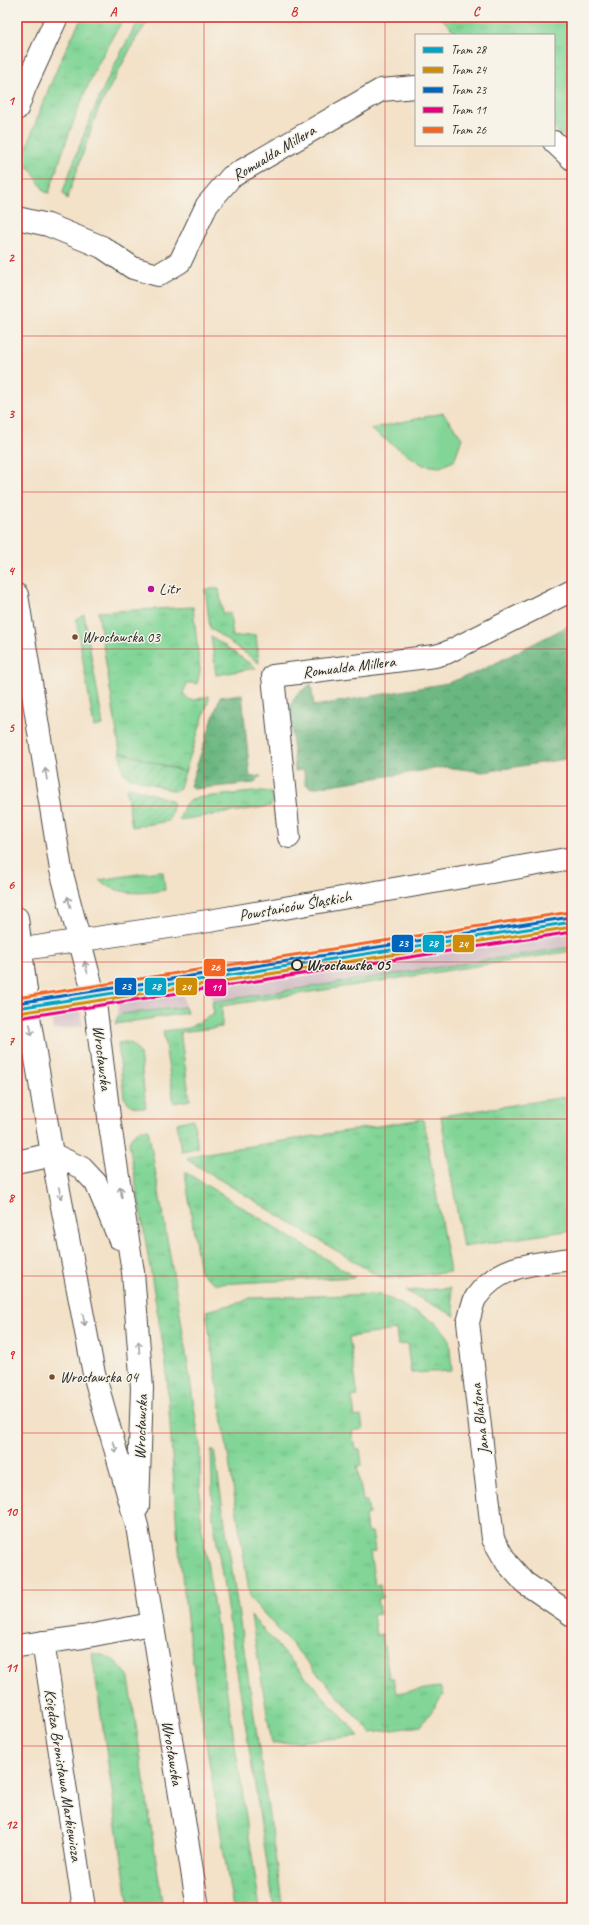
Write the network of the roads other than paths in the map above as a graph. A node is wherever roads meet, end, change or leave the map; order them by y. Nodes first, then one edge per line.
1 (57, 17) edge
2 (415, 87) edge
3 (17, 109) edge
4 (555, 143) edge
5 (572, 159) edge
6 (17, 218) edge
7 (572, 590) edge
8 (17, 595) edge
9 (289, 837) dead end
10 (572, 858) edge
11 (17, 918) edge
12 (79, 940) junction
13 (19, 950) edge
14 (52, 1154) junction
15 (17, 1162) edge
16 (572, 1259) edge
17 (133, 1272) junction
18 (137, 1526) junction
19 (572, 1615) edge
20 (152, 1624) junction
21 (43, 1642) junction
22 (17, 1646) edge
23 (84, 1908) edge
24 (198, 1908) edge

1 - 3 street
2 - 6 street, Romualda Millera
4 - 5 street
7 - 9 street, Romualda Millera
12 -> 8 street, Wrocławska
10 - 12 street, Powstańców Śląskich
11 - 13 street, Wrocławska
12 - 13 street, Powstańców Śląskich
17 -> 12 street, Wrocławska
13 -> 14 street, Wrocławska
14 - 15 street
14 - 17 street
14 -> 18 street, Wrocławska
16 - 19 street, Jana Blatona
18 -> 17 street, Wrocławska
18 - 20 street, Wrocławska
20 - 21 street
20 - 24 street, Wrocławska
21 - 22 street
21 - 23 street, Księdza Bronisława Markiewicza

